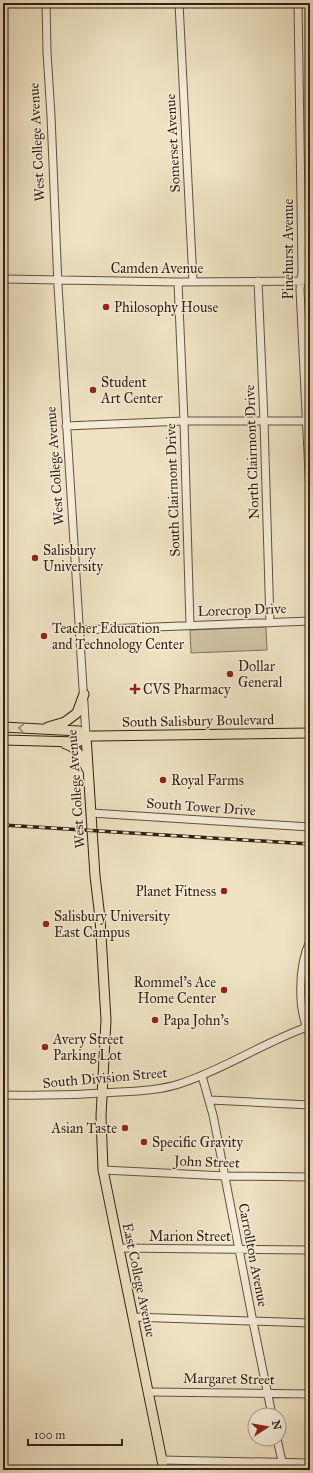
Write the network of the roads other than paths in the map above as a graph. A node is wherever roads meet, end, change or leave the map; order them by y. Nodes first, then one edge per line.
1 (46, 3) edge
2 (179, 3) edge
3 (298, 3) edge
4 (3, 279) edge
5 (57, 280) junction
6 (193, 281) junction
7 (301, 281) junction
8 (310, 281) edge
9 (178, 282) junction
10 (258, 282) junction
11 (184, 421) junction
12 (264, 421) junction
13 (309, 421) edge
14 (66, 426) junction
15 (310, 494) edge
16 (310, 621) edge
17 (270, 623) junction
18 (190, 625) junction
19 (80, 630) junction
20 (84, 694) junction
21 (3, 727) edge
22 (43, 729) junction
23 (310, 733) edge
24 (86, 736) junction
25 (3, 740) edge
26 (56, 741) junction
27 (88, 772) junction
28 (90, 813) junction
29 (310, 827) edge
30 (310, 941) edge
31 (308, 1026) edge
32 (202, 1076) junction
33 (103, 1094) junction
34 (3, 1095) edge
35 (210, 1100) junction
36 (310, 1108) edge
37 (103, 1170) junction
38 (225, 1176) junction
39 (310, 1177) edge
40 (118, 1248) junction
41 (239, 1249) junction
42 (310, 1250) edge
43 (133, 1317) junction
44 (253, 1322) junction
45 (310, 1323) edge
46 (148, 1392) junction
47 (268, 1393) junction
48 (310, 1394) edge
49 (271, 1407) edge
50 (279, 1447) edge
51 (161, 1460) junction
52 (310, 1463) edge
53 (283, 1466) edge
54 (164, 1470) edge

1 - 5 street, West College Avenue
2 - 6 street, Somerset Avenue
3 - 7 street, Pinehurst Avenue
4 - 5 street, Camden Avenue
5 - 9 street, Camden Avenue
5 - 14 street, West College Avenue
6 - 9 street, Camden Avenue
6 - 10 street, Camden Avenue
7 - 8 street, Camden Avenue
7 - 10 street, Camden Avenue
7 - 13 street, Pinehurst Avenue
9 - 11 street, South Clairmont Drive
10 - 12 street, North Clairmont Drive
11 - 12 street
11 - 14 street
11 - 18 street, South Clairmont Drive
12 - 13 street
12 - 17 street, North Clairmont Drive
13 - 15 street, Pinehurst Avenue
14 - 19 street, West College Avenue
16 - 17 street, Lorecrop Drive
17 - 18 street, Lorecrop Drive
18 - 19 street, Lorecrop Drive
19 - 20 street, West College Avenue
20 - 22 main road
20 - 24 street, West College Avenue
22 -> 21 main road, South Salisbury Boulevard
22 - 24 main road, South Salisbury Boulevard
23 - 24 main road, South Salisbury Boulevard
24 - 26 main road, South Salisbury Boulevard
24 - 27 main road, West College Avenue
25 - 26 main road, South Salisbury Boulevard
26 - 27 main road
27 - 28 main road, West College Avenue
28 - 29 street, South Tower Drive
28 - 33 main road, West College Avenue
30 - 31 street
31 - 32 street, South Division Street
32 - 33 street, South Division Street
32 - 35 street
33 - 34 street, South Division Street
33 - 37 main road, East College Avenue
35 - 36 street
35 - 38 street, Carrollton Avenue
37 - 38 street, John Street
37 - 40 main road, East College Avenue
38 - 39 street, John Street
38 - 41 street, Carrollton Avenue
40 - 41 street, Marion Street
40 - 43 main road, East College Avenue
41 - 42 street, Marion Street
41 - 44 street, Carrollton Avenue
43 - 44 street
43 - 46 main road, East College Avenue
44 - 45 street
44 - 47 street, Carrollton Avenue
46 - 47 street, Margaret Street
46 - 51 main road, East College Avenue
47 - 48 street, Margaret Street
47 - 49 street, Carrollton Avenue
50 - 53 street
51 - 53 street
51 - 54 main road, East College Avenue
52 - 53 street

